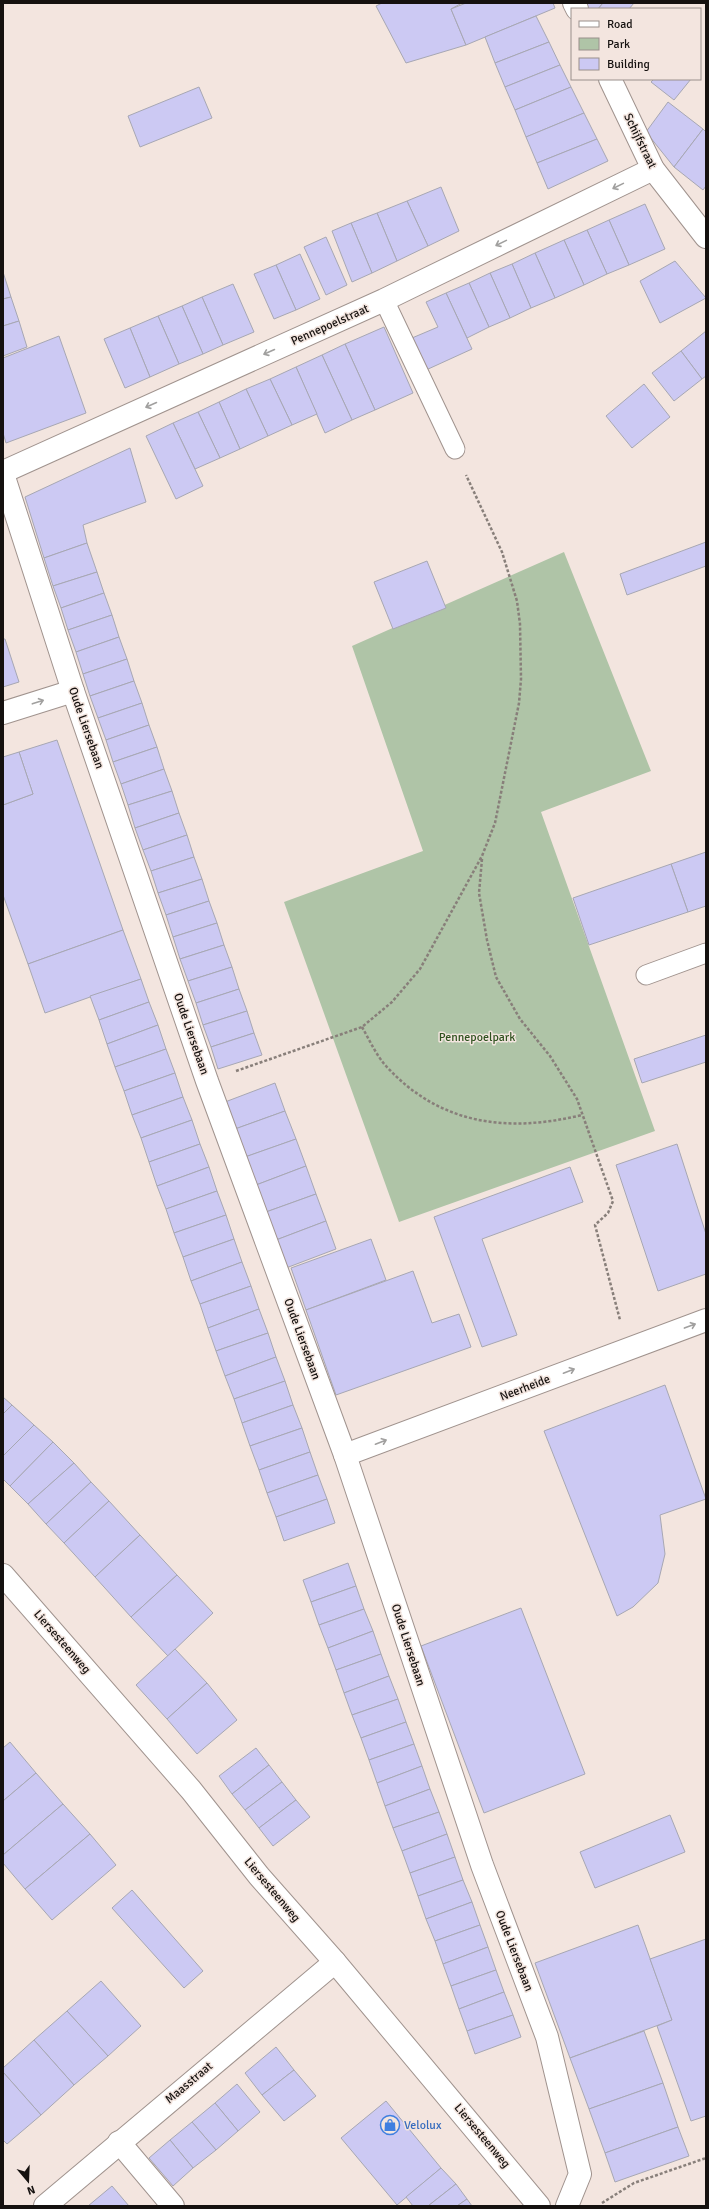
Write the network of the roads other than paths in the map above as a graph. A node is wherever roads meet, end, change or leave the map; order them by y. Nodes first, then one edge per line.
1 (610, 80) edge
2 (653, 169) junction
3 (706, 237) edge
4 (384, 300) junction
5 (455, 449) road end
6 (3, 473) edge
7 (73, 691) junction
8 (3, 713) edge
9 (706, 953) edge
10 (646, 975) dead end
11 (706, 1320) edge
12 (345, 1455) junction
13 (3, 1575) edge
14 (335, 1962) junction
15 (119, 2142) junction
16 (45, 2206) edge
17 (173, 2206) edge
18 (539, 2206) edge
19 (567, 2206) edge

1 - 2 street, Schijfstraat
2 - 3 street, Schijfstraat
2 -> 4 street, Pennepoelstraat
4 - 5 lane
4 -> 6 street, Pennepoelstraat
6 - 7 street, Oude Liersebaan
8 -> 7 street
7 - 12 street, Oude Liersebaan
9 - 10 lane
12 -> 11 street, Neerheide
12 - 19 street, Oude Liersebaan
13 - 14 street, Liersesteenweg
14 - 15 street, Maasstraat
14 - 18 street, Liersesteenweg
15 - 16 street, Maasstraat
15 - 17 street

